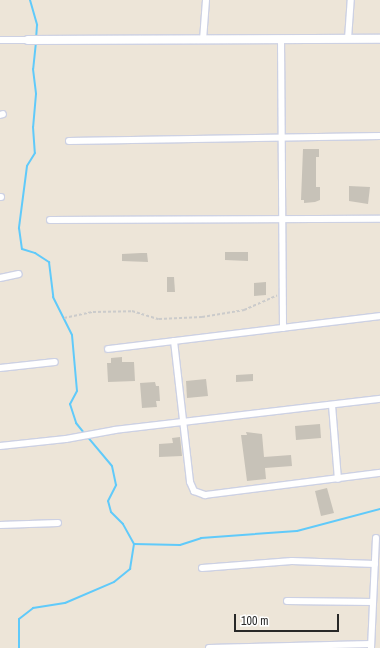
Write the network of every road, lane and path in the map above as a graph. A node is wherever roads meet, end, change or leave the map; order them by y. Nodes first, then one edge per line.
1 (206, 0) edge
2 (351, 0) edge
3 (281, 39) junction
4 (348, 39) junction
5 (380, 39) edge
6 (0, 40) edge
7 (28, 40) joint
8 (203, 40) junction
9 (380, 136) edge
10 (282, 137) junction
11 (69, 141) dead end
12 (380, 219) edge
13 (50, 220) dead end
14 (282, 220) junction
15 (19, 274) dead end
16 (0, 278) edge
17 (283, 292) junction
18 (380, 316) edge
19 (64, 318) dead end
20 (284, 328) junction
21 (174, 341) junction
22 (108, 350) dead end
23 (55, 362) dead end
24 (0, 368) edge
25 (380, 399) edge
26 (332, 405) junction
27 (184, 423) junction
28 (0, 446) edge
29 (380, 473) edge
30 (338, 480) junction
31 (58, 523) dead end
32 (0, 525) edge
33 (376, 538) dead end
34 (375, 564) junction
35 (202, 568) dead end
36 (287, 601) dead end
37 (373, 602) junction
38 (371, 646) edge
39 (209, 648) edge

1 - 8 street
2 - 4 street
3 - 4 street
3 - 8 street
3 - 10 street
4 - 5 street
6 - 7 street
7 - 8 street
9 - 10 street
10 - 11 street
10 - 14 street
12 - 14 street
13 - 14 street
14 - 17 street
15 - 16 street
17 - 19 path
17 - 20 street
18 - 20 street
20 - 21 street
21 - 22 street
21 - 27 street
23 - 24 street
25 - 26 street
26 - 27 street
26 - 30 street
27 - 28 street
27 - 30 street
29 - 30 street
31 - 32 street
33 - 34 street
34 - 35 street
34 - 37 street
36 - 37 street
37 - 38 street
38 - 39 street

